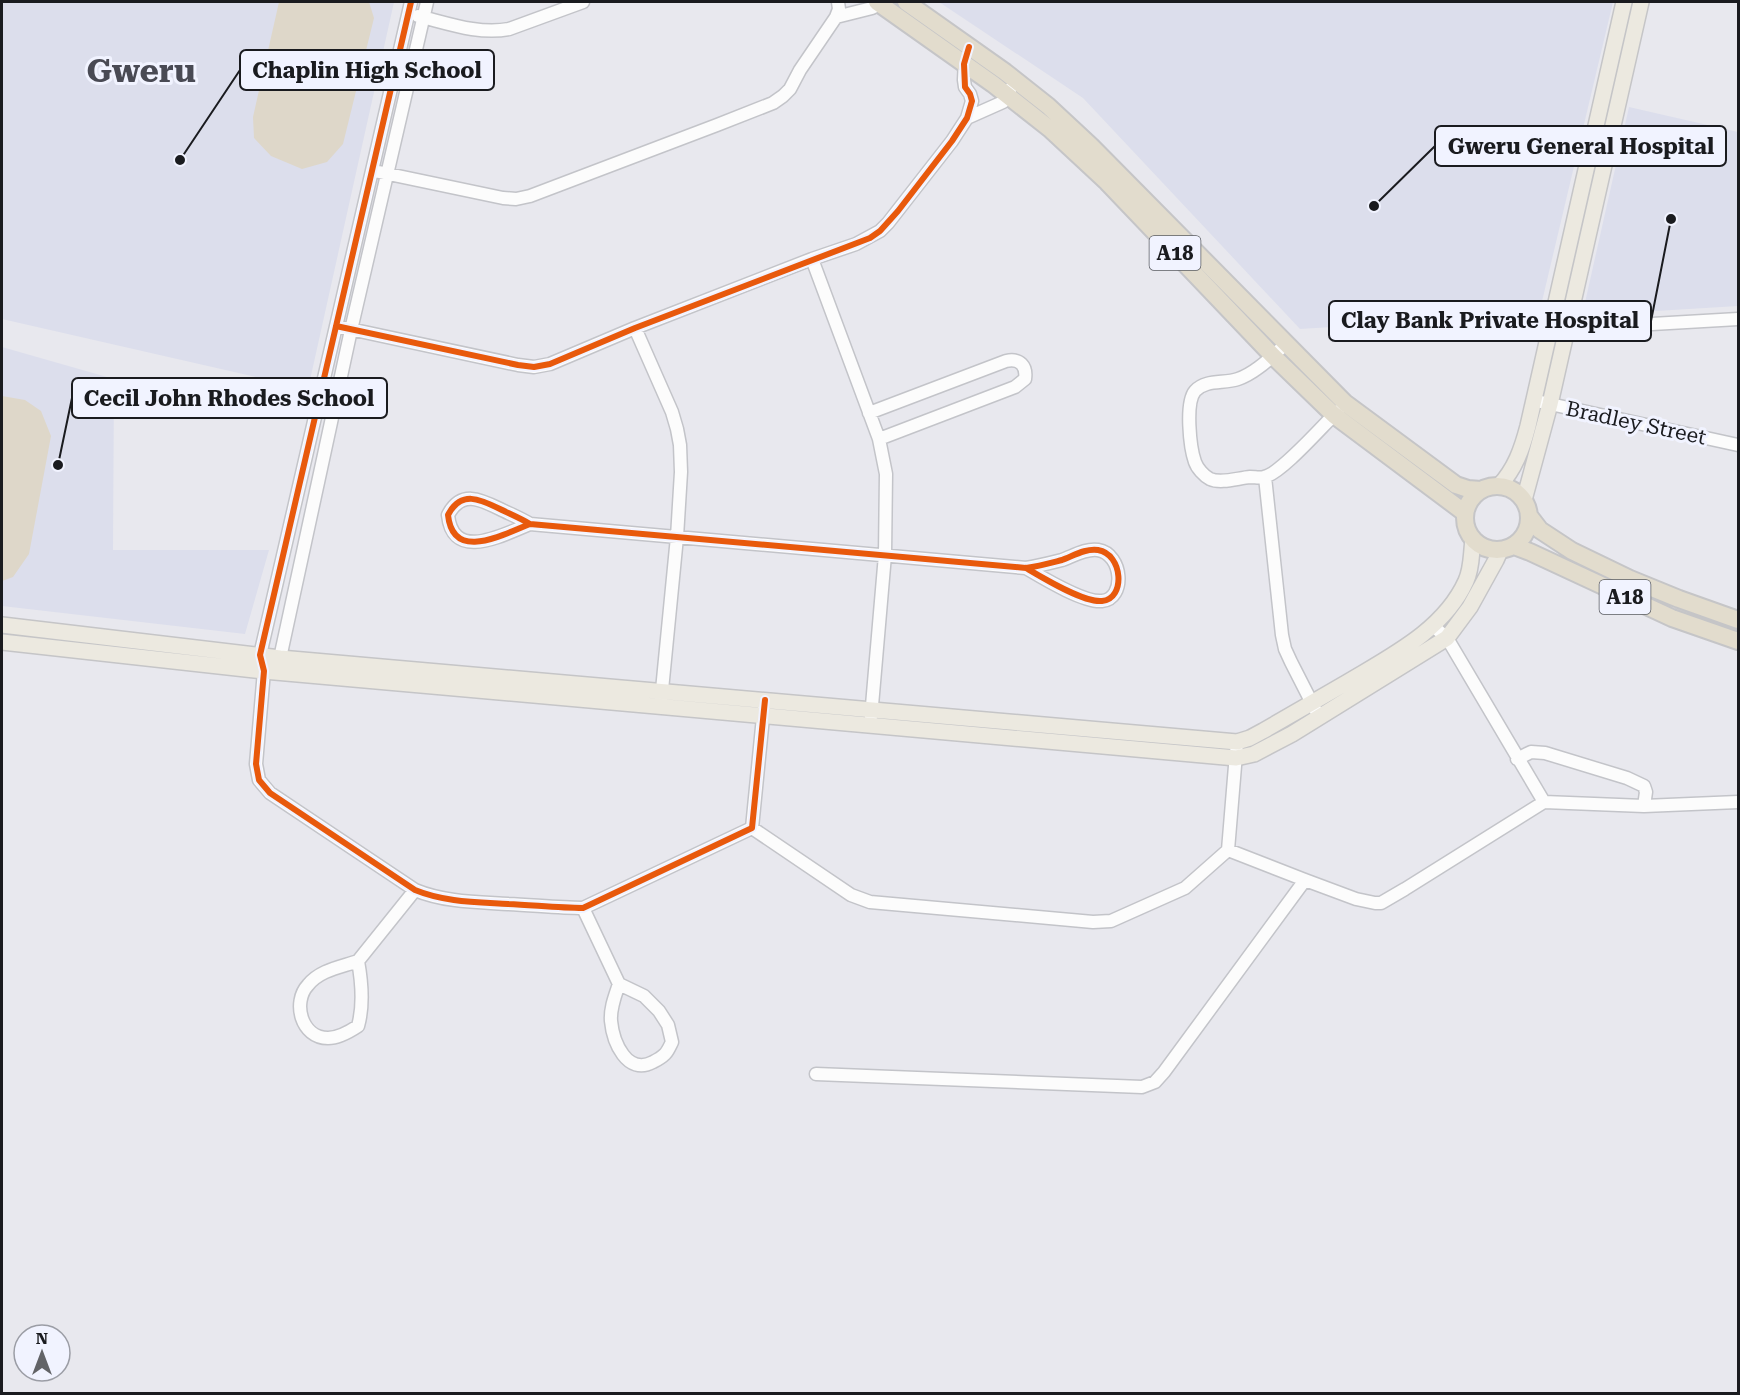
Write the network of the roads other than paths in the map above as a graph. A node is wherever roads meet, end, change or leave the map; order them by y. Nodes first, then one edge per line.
1 (411, 2) edge
2 (427, 2) edge
3 (583, 2) edge
4 (838, 2) edge
5 (878, 2) edge
6 (906, 2) edge
7 (1623, 2) edge
8 (1641, 2) edge
9 (408, 14) junction
10 (836, 17) junction
11 (424, 18) junction
12 (969, 47) junction
13 (964, 64) junction
14 (1011, 88) junction
15 (967, 118) junction
16 (372, 170) junction
17 (387, 173) junction
18 (812, 260) junction
19 (1245, 314) junction
20 (1738, 319) edge
21 (336, 326) junction
22 (1550, 327) junction
23 (635, 328) junction
24 (1566, 329) junction
25 (351, 330) junction
26 (1399, 334) dead end
27 (1286, 344) junction
28 (1273, 356) junction
29 (1534, 401) junction
30 (1550, 404) junction
31 (1340, 409) junction
32 (869, 413) junction
33 (879, 440) junction
34 (1738, 445) edge
35 (1265, 477) junction
36 (299, 485) junction
37 (1499, 486) junction
38 (316, 490) junction
39 (1481, 490) junction
40 (1524, 500) junction
41 (1465, 513) junction
42 (1530, 517) junction
43 (530, 524) junction
44 (677, 537) junction
45 (1473, 540) junction
46 (1507, 549) junction
47 (885, 555) junction
48 (1026, 568) junction
49 (1738, 620) edge
50 (2, 625) edge
51 (1433, 626) junction
52 (1447, 638) junction
53 (1738, 641) edge
54 (2, 642) edge
55 (260, 655) junction
56 (280, 658) junction
57 (264, 671) junction
58 (661, 700) junction
59 (1311, 703) junction
60 (764, 708) junction
61 (871, 717) junction
62 (1319, 717) junction
63 (1237, 742) junction
64 (1236, 758) junction
65 (1517, 759) junction
66 (1544, 802) junction
67 (1738, 802) edge
68 (1644, 806) junction
69 (752, 828) junction
70 (1228, 850) junction
71 (1305, 880) junction
72 (415, 890) junction
73 (583, 908) junction
74 (358, 961) junction
75 (620, 984) junction
76 (816, 1074) dead end

1 - 9 street
2 - 11 street
3 - 11 street
4 - 10 street
5 - 10 street
5 - 13 highway, A18
6 - 12 highway, A18
7 - 22 main road
8 - 24 main road
9 - 11 street
9 - 16 street
10 - 17 street
11 - 17 street
12 - 13 street
12 - 14 highway, A18
13 - 14 highway, A18
13 - 15 street
14 - 15 street
14 - 19 highway, A18
15 - 18 street
16 - 17 street
16 - 21 street
17 - 25 street
18 - 23 street
18 - 32 street
19 - 27 highway, A18
19 - 28 highway, A18
20 - 24 street
21 - 25 street
21 - 36 street
22 - 24 street
22 - 26 street
22 - 29 main road
23 - 25 street
23 - 44 street
24 - 30 main road
25 - 38 street
27 - 28 street
27 - 31 highway, A18
28 - 31 highway, A18
28 - 35 street
29 - 30 street, Bradley Street
29 - 37 main road
30 - 34 street, Bradley Street
30 - 40 main road
31 - 35 street
31 - 39 highway, A18
31 - 41 highway, A18
32 - 33 street
32 - 33 street
33 - 47 street
35 - 59 street
36 - 38 street
36 - 55 street
37 - 39 highway, A18
37 - 40 highway
38 - 56 street
39 - 41 highway
40 - 42 highway, A18
41 - 45 highway
42 - 46 highway
42 - 49 highway, A18
43 - 43 street
43 - 44 street
44 - 47 street
44 - 58 street
45 - 46 highway, A18
45 - 51 main road
46 - 52 main road
46 - 53 highway, A18
47 - 48 street
47 - 61 street
48 - 48 street
50 - 55 main road
51 - 52 street
51 - 59 main road
52 - 62 main road
52 - 65 street
54 - 57 main road
55 - 56 main road
55 - 57 street
56 - 57 street
56 - 58 main road
57 - 58 main road
57 - 72 street
58 - 60 main road
59 - 62 street
59 - 63 main road
60 - 61 main road
60 - 69 street
61 - 63 main road
61 - 64 main road
62 - 64 main road
63 - 64 street
64 - 70 street
65 - 66 street
65 - 68 street
66 - 68 street
66 - 71 street
67 - 68 street
69 - 70 street
69 - 73 street
70 - 71 street
71 - 76 street
72 - 73 street
72 - 74 street
73 - 75 street
74 - 74 street
75 - 75 street

